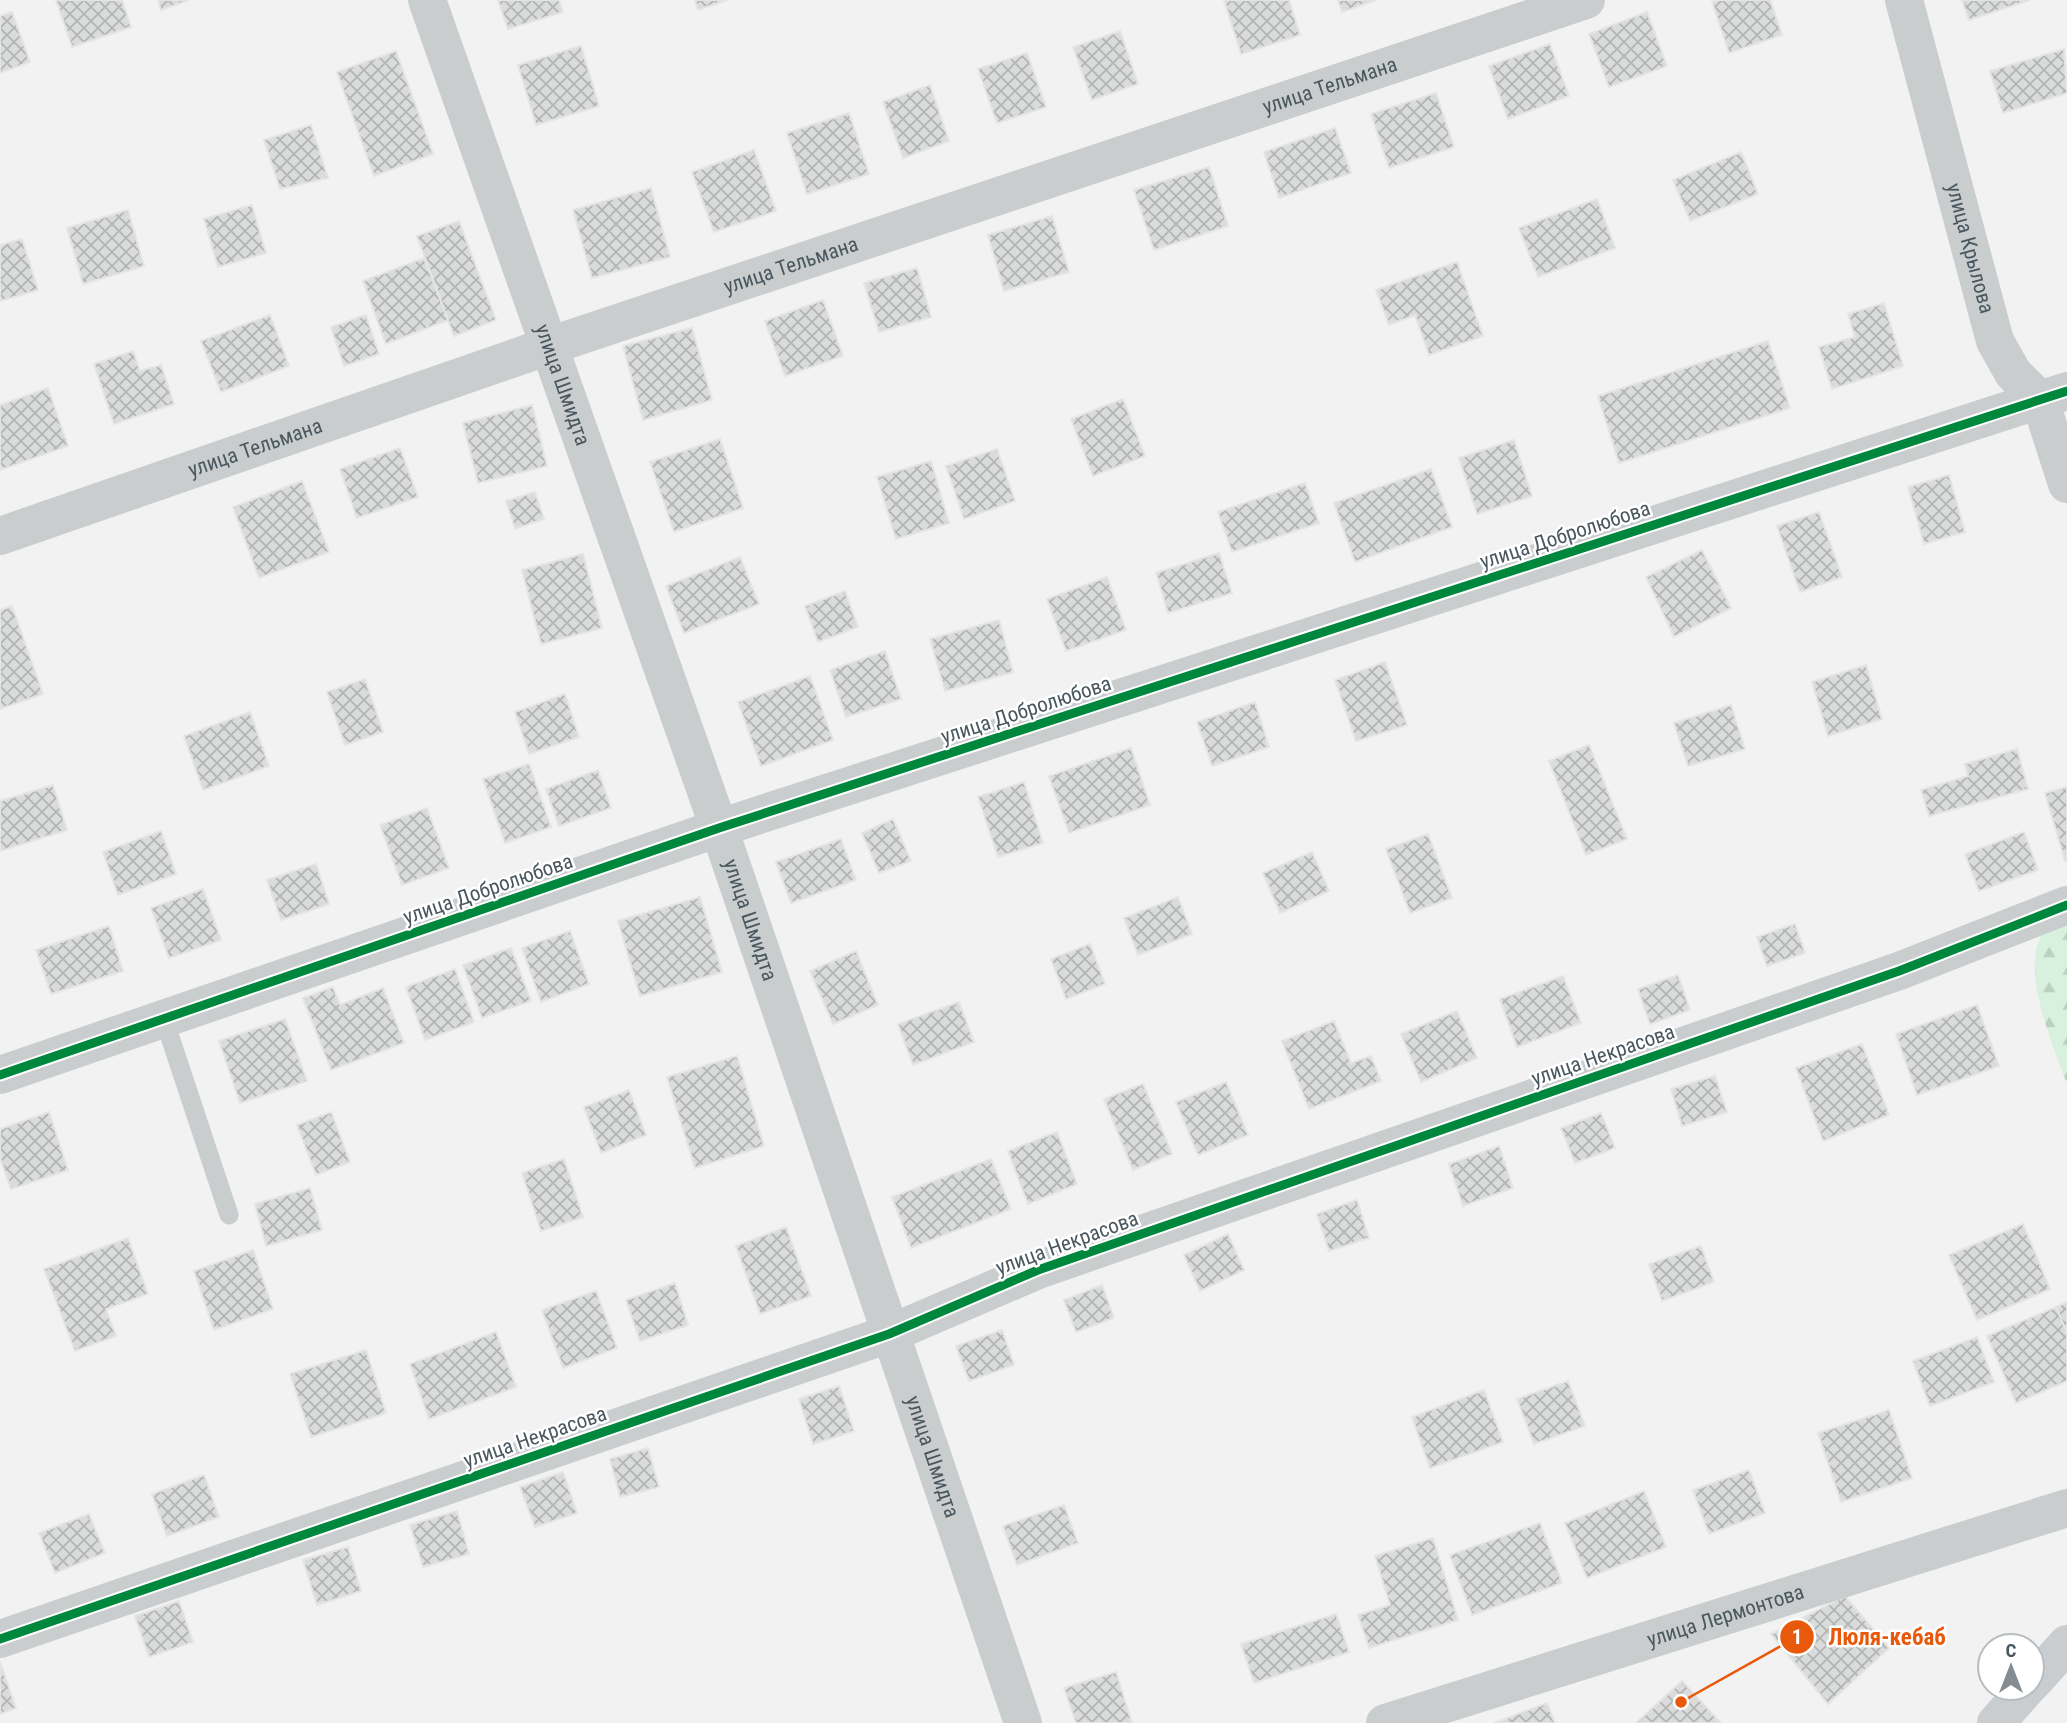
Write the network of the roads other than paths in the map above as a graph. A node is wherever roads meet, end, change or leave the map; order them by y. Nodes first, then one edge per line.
1 (427, 0) edge
2 (1586, 0) edge
3 (1904, 0) edge
4 (549, 346) junction
5 (2054, 396) edge
6 (2067, 484) edge
7 (0, 536) edge
8 (719, 828) junction
9 (2067, 905) edge
10 (164, 1019) junction
11 (0, 1075) edge
12 (229, 1215) dead end
13 (889, 1334) junction
14 (2067, 1508) edge
15 (0, 1639) edge
16 (2067, 1644) edge
17 (2046, 1667) edge
18 (2015, 1702) edge
19 (1023, 1723) edge
20 (1385, 1723) edge
21 (1996, 1723) edge

1 - 4 street, улица Шмидта
2 - 4 street, улица Тельмана
3 - 5 street, улица Крылова
4 - 7 street, улица Тельмана
4 - 8 street, улица Шмидта
5 - 6 street, улица Крылова
5 - 8 street, улица Добролюбова
8 - 10 street, улица Добролюбова
8 - 13 street, улица Шмидта
9 - 13 street, улица Некрасова
10 - 11 street, улица Добролюбова
10 - 12 lane
13 - 15 street, улица Некрасова
13 - 19 street, улица Шмидта
14 - 20 street, улица Лермонтова
16 - 17 main road
18 - 21 main road

